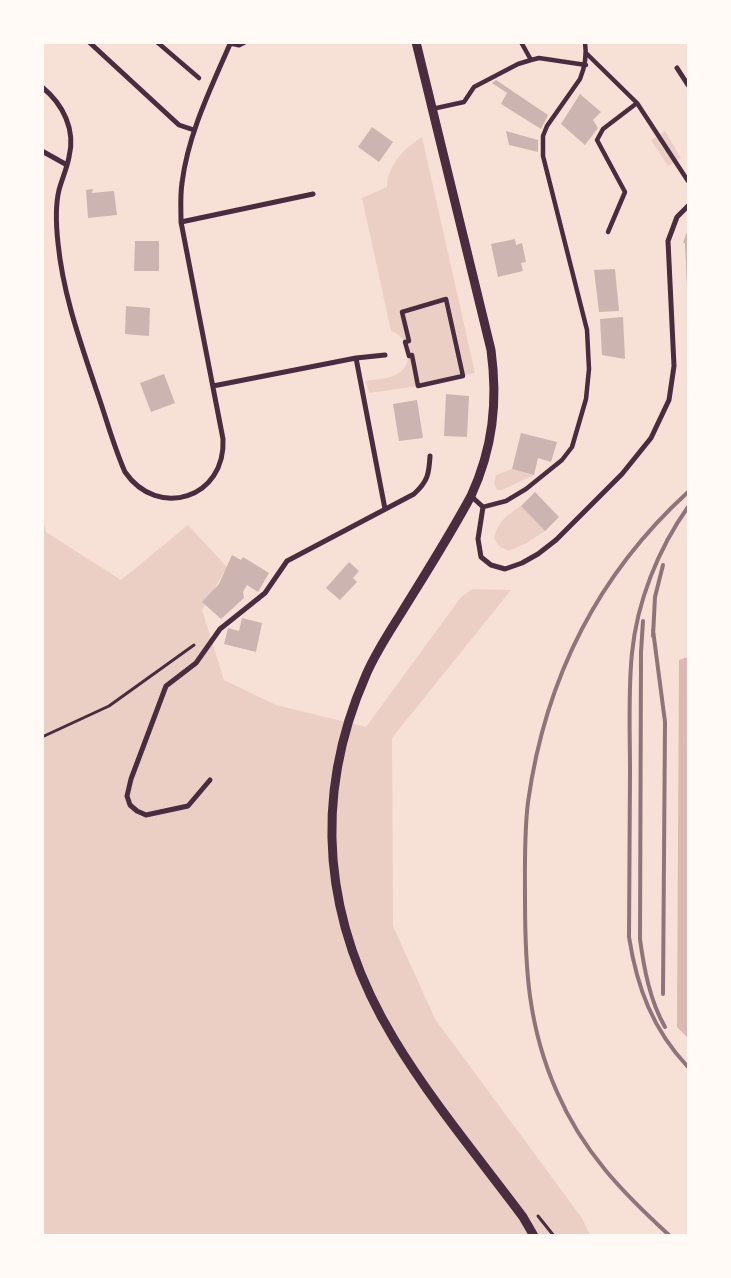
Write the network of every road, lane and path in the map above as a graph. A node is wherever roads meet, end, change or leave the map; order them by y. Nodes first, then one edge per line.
1 (89, 42) edge
2 (157, 42) edge
3 (245, 42) edge
4 (416, 42) edge
5 (521, 42) edge
6 (585, 42) edge
7 (230, 43) edge
8 (586, 53) junction
9 (532, 60) junction
10 (586, 65) junction
11 (676, 68) dead end
12 (199, 78) dead end
13 (688, 85) edge
14 (42, 87) edge
15 (637, 103) junction
16 (432, 109) junction
17 (194, 130) junction
18 (42, 151) edge
19 (67, 165) junction
20 (688, 181) edge
21 (313, 194) dead end
22 (688, 206) edge
23 (181, 222) junction
24 (608, 232) dead end
25 (385, 354) dead end
26 (356, 358) junction
27 (463, 376) joint
28 (213, 386) junction
29 (430, 456) dead end
30 (471, 496) junction
31 (483, 507) junction
32 (385, 509) junction
33 (200, 642) dead end
34 (42, 737) edge
35 (210, 780) dead end
36 (534, 1210) dead end
37 (534, 1236) edge
38 (554, 1236) edge

1 - 17 street
2 - 12 street
3 - 7 street
4 - 16 street
5 - 9 street
6 - 8 street
7 - 17 street
8 - 10 street
8 - 15 street
9 - 10 street
9 - 16 street
10 - 31 street
11 - 13 street
14 - 19 street
15 - 20 street
15 - 24 street
16 - 30 street
17 - 23 street
18 - 19 street
19 - 28 street
21 - 23 street
22 - 31 street
23 - 28 street
25 - 26 street
26 - 28 street
26 - 32 street
27 - 27 street
29 - 32 street
30 - 31 street
30 - 37 street
32 - 35 street
33 - 34 path
36 - 38 path

